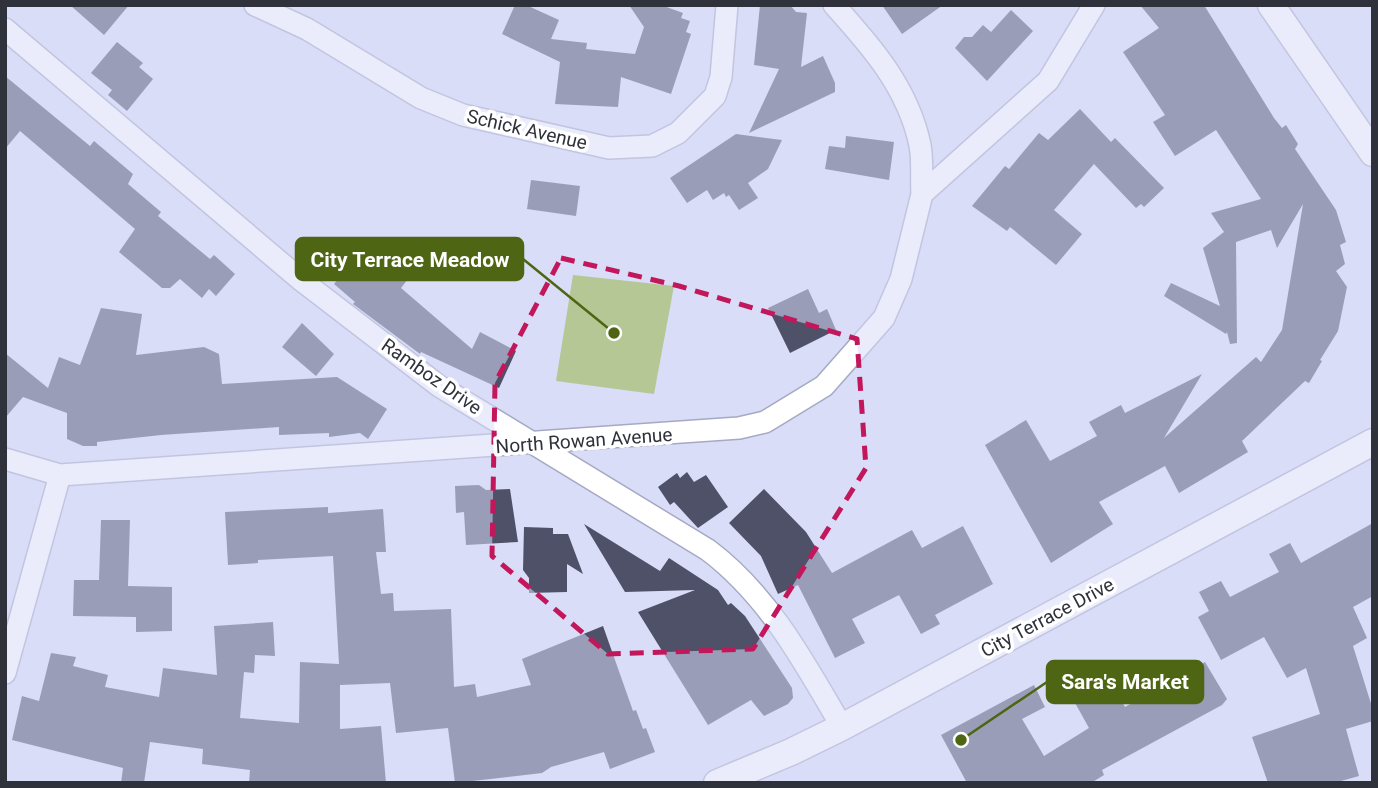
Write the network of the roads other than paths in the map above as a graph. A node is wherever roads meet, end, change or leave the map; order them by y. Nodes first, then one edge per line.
1 (255, 5) edge
2 (727, 5) edge
3 (834, 5) edge
4 (1094, 5) edge
5 (1271, 5) edge
6 (5, 29) edge
7 (1373, 153) edge
8 (922, 194) junction
9 (1373, 442) edge
10 (535, 444) junction
11 (5, 459) edge
12 (60, 475) junction
13 (5, 673) edge
14 (842, 727) junction
15 (717, 783) edge

1 - 2 street, Schick Avenue
3 - 8 street, North Rowan Avenue
4 - 8 street
5 - 7 street
6 - 10 street, Ramboz Drive
8 - 10 street, North Rowan Avenue
9 - 14 street, City Terrace Drive
10 - 12 street, North Rowan Avenue
10 - 14 street, Ramboz Drive
11 - 12 street, North Rowan Avenue
12 - 13 street
14 - 15 street, City Terrace Drive

